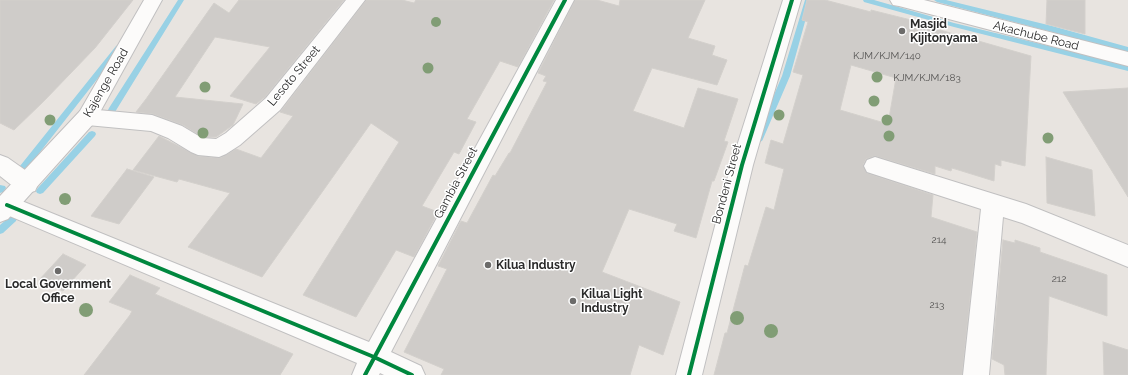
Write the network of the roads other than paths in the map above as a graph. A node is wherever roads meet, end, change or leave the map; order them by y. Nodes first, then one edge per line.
1 (153, 0) edge
2 (356, 0) edge
3 (565, 0) edge
4 (792, 0) edge
5 (898, 0) edge
6 (1128, 59) edge
7 (87, 117) junction
8 (0, 164) edge
9 (875, 166) dead end
10 (27, 184) junction
11 (994, 204) junction
12 (4, 208) edge
13 (1128, 256) edge
14 (370, 366) edge
15 (412, 375) edge
16 (689, 375) edge
17 (976, 375) edge

1 - 7 street, Kajenge Road
2 - 7 street, Lesoto Street
3 - 14 street, Gambia Street
4 - 16 street, Bondeni Street
5 - 6 street, Akachube Road
7 - 10 street, Kajenge Road
8 - 10 street
9 - 11 street
10 - 12 street, Kajenge Road
11 - 13 street
11 - 17 street
12 - 14 street
14 - 15 street

